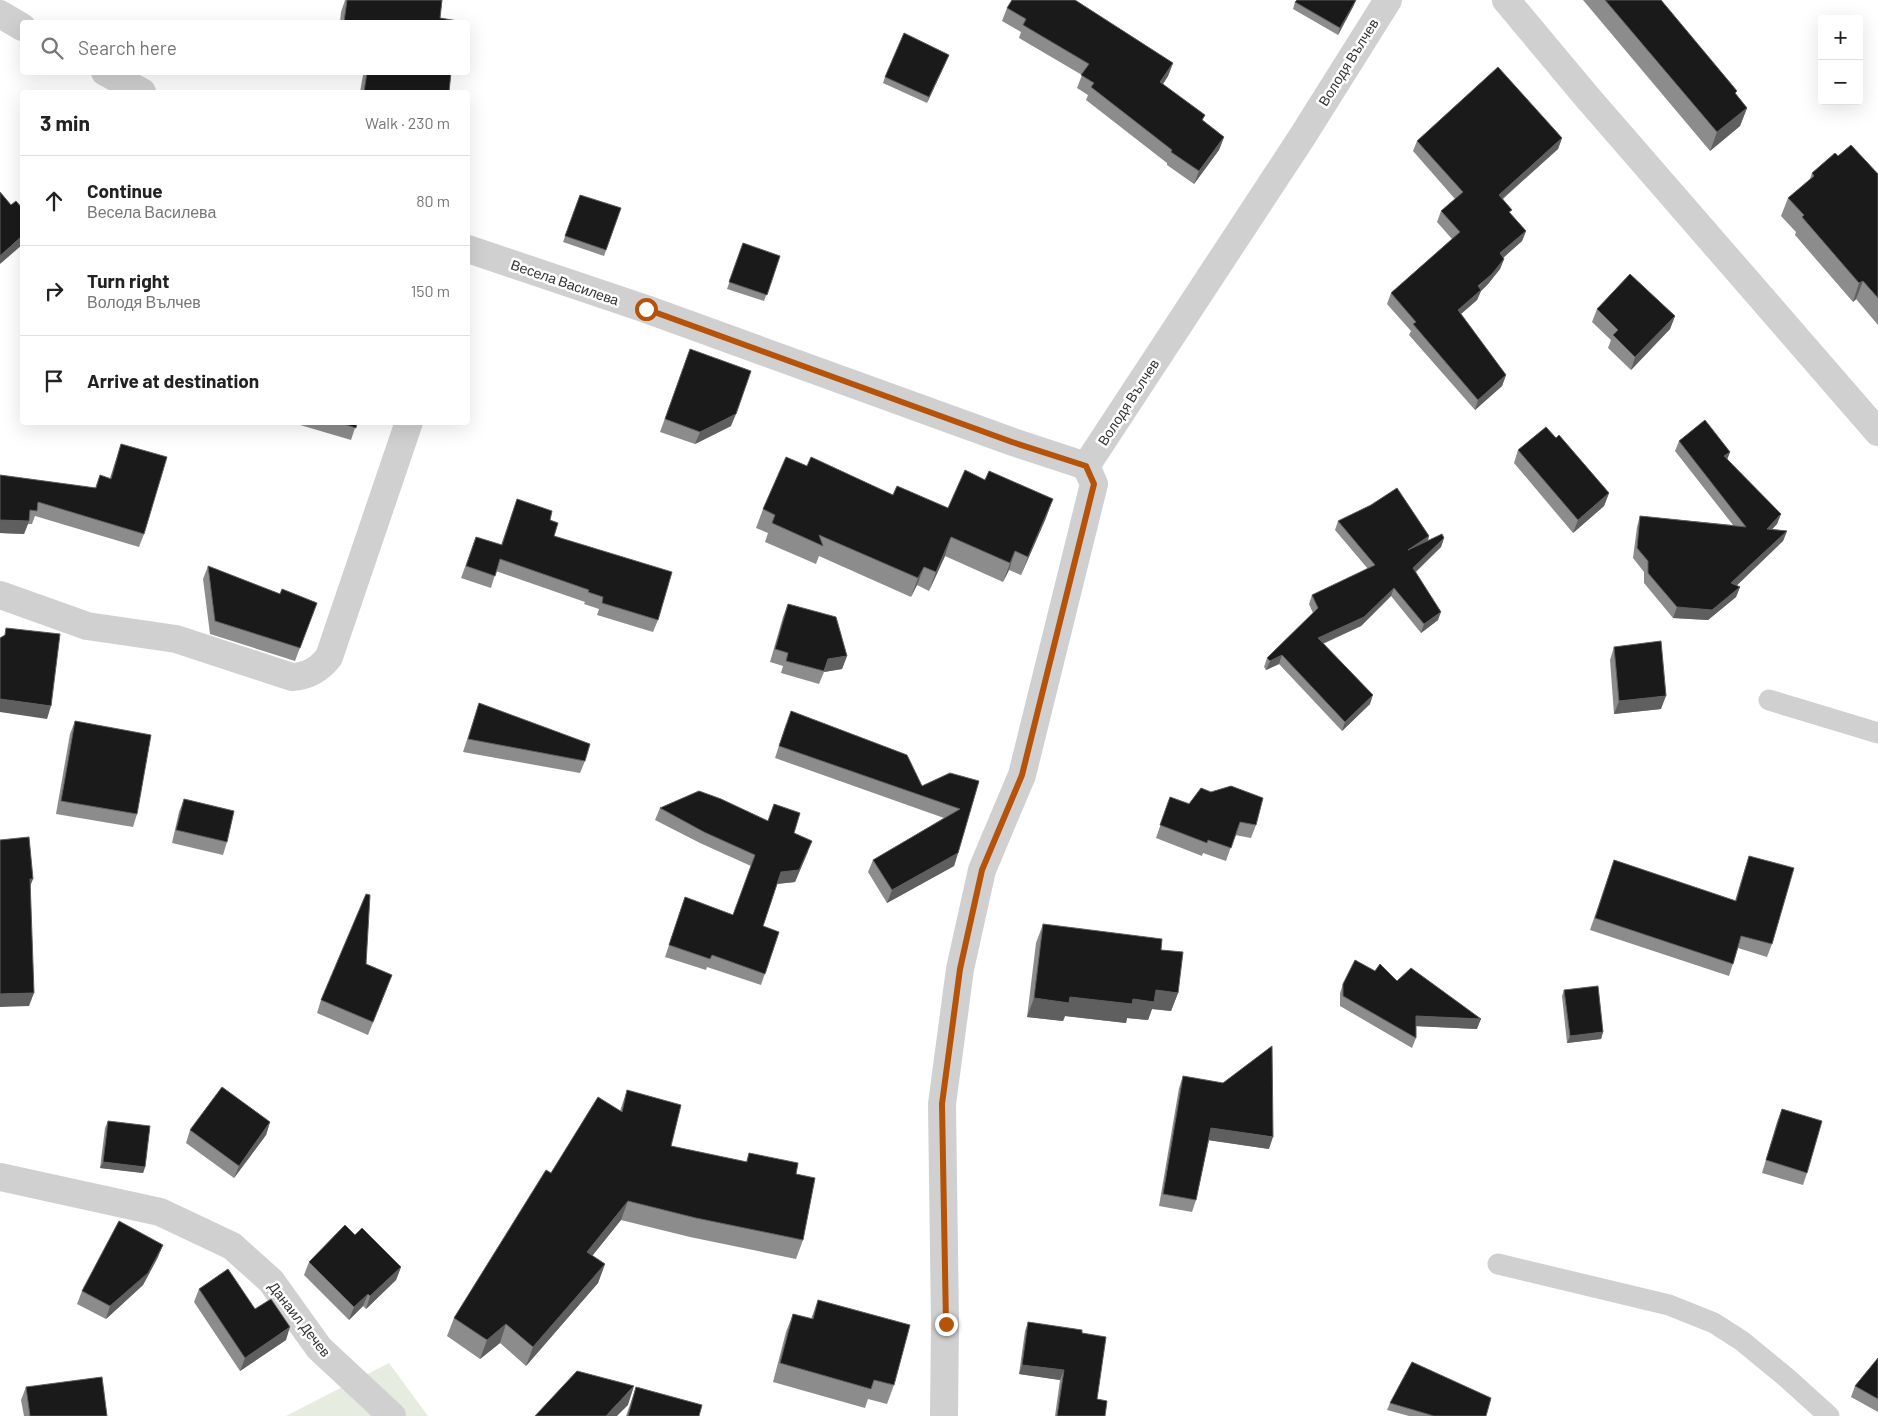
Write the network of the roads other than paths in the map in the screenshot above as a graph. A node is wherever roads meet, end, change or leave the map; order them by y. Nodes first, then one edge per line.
1 (1388, 0) edge
2 (1506, 0) edge
3 (0, 14) edge
4 (20, 26) edge
5 (110, 75) edge
6 (138, 90) edge
7 (470, 250) edge
8 (408, 425) edge
9 (1878, 432) edge
10 (1086, 466) junction
11 (0, 595) edge
12 (1769, 700) dead end
13 (1878, 733) edge
14 (0, 1177) edge
15 (1498, 1264) dead end
16 (392, 1416) edge
17 (944, 1416) edge
18 (1829, 1416) edge

1 - 10 street, Володя Вълчев
2 - 9 street
3 - 4 street
5 - 6 street
7 - 10 street, Весела Василева
8 - 11 street
10 - 17 street
12 - 13 lane
14 - 16 street, Данаил Дечев
15 - 18 lane

